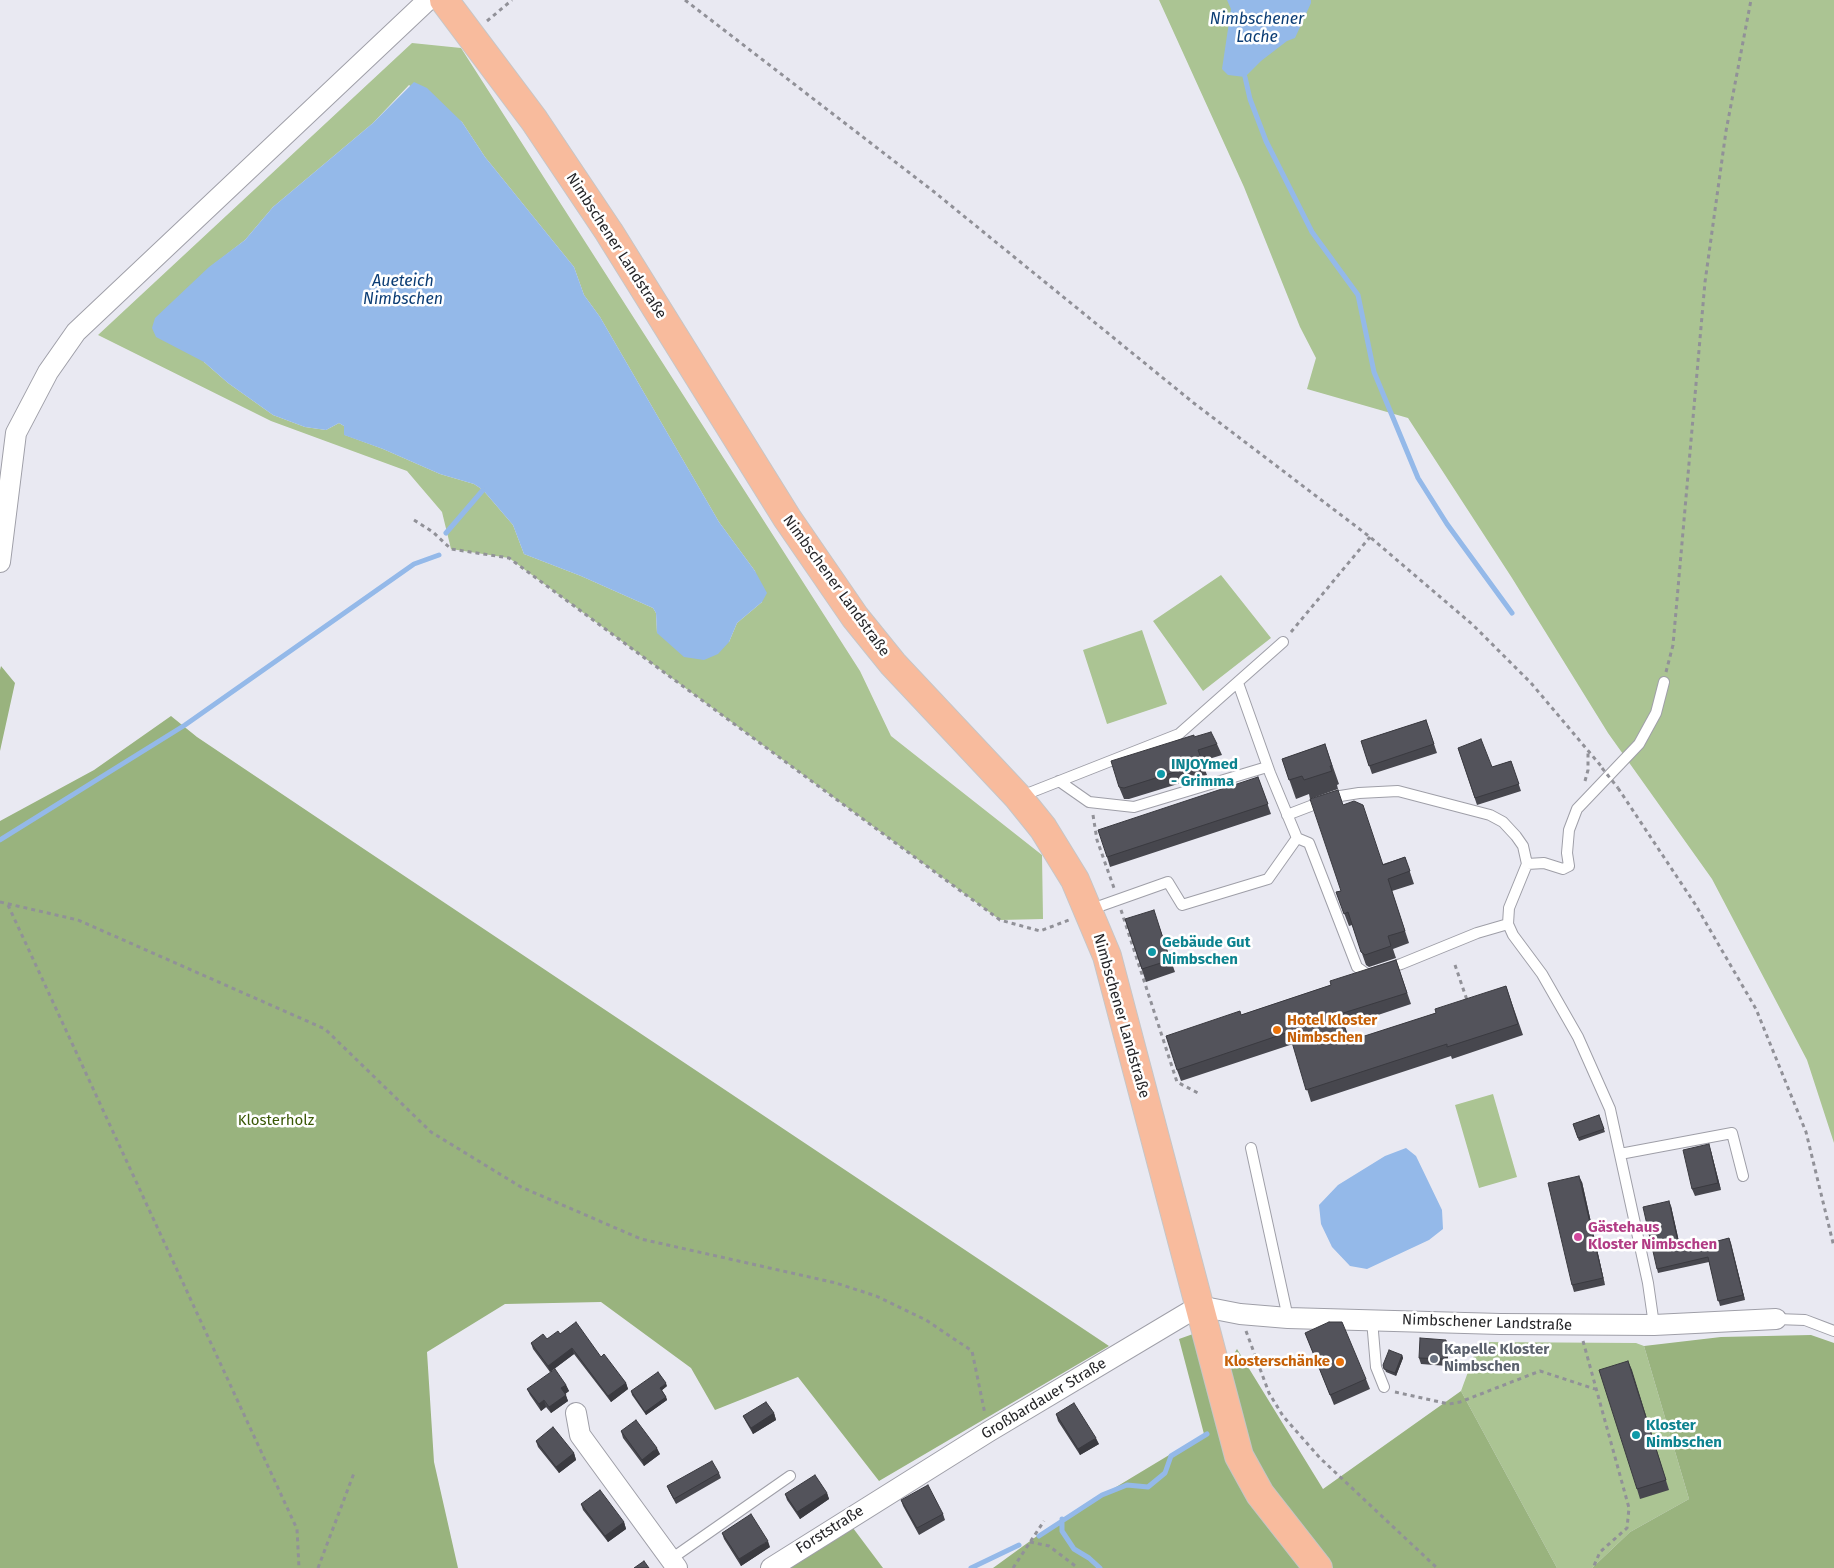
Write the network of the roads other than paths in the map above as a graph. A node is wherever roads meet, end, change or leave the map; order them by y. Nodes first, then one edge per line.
1 (428, 0) edge
2 (444, 0) edge
3 (0, 562) edge
4 (1283, 642) road end
5 (1664, 682) road end
6 (1238, 683) junction
7 (1267, 767) junction
8 (1059, 781) junction
9 (1018, 797) junction
10 (1287, 815) junction
11 (1297, 838) junction
12 (1527, 864) junction
13 (1089, 910) junction
14 (1508, 924) junction
15 (1251, 1148) dead end
16 (1620, 1154) junction
17 (1743, 1176) dead end
18 (1199, 1306) junction
19 (1288, 1318) junction
20 (1776, 1319) joint
21 (1372, 1320) junction
22 (1654, 1325) junction
23 (1834, 1331) edge
24 (1384, 1387) road end
25 (576, 1413) dead end
26 (790, 1476) dead end
27 (890, 1492) joint
28 (1312, 1560) edge
29 (674, 1564) edge
30 (771, 1568) edge

1 - 3 street
2 - 9 main road, Nimbschener Landstraße
4 - 6 lane
5 - 12 lane
6 - 7 lane
6 - 8 lane
7 - 8 lane
7 - 10 lane
8 - 9 lane
9 - 13 main road, Nimbschener Landstraße
10 - 11 lane
10 - 12 lane
11 - 13 lane
11 - 14 lane
12 - 14 lane
13 - 18 main road, Nimbschener Landstraße
14 - 16 lane
15 - 19 lane
16 - 17 lane
16 - 22 lane
18 - 19 street, Nimbschener Landstraße
18 - 27 street, Großbardauer Straße
18 - 28 main road, Nimbschener Landstraße
19 - 21 street, Nimbschener Landstraße
20 - 22 street, Nimbschener Landstraße
20 - 23 lane
21 - 22 street, Nimbschener Landstraße
21 - 24 lane
25 - 29 street
26 - 29 lane
27 - 30 street, Forststraße

